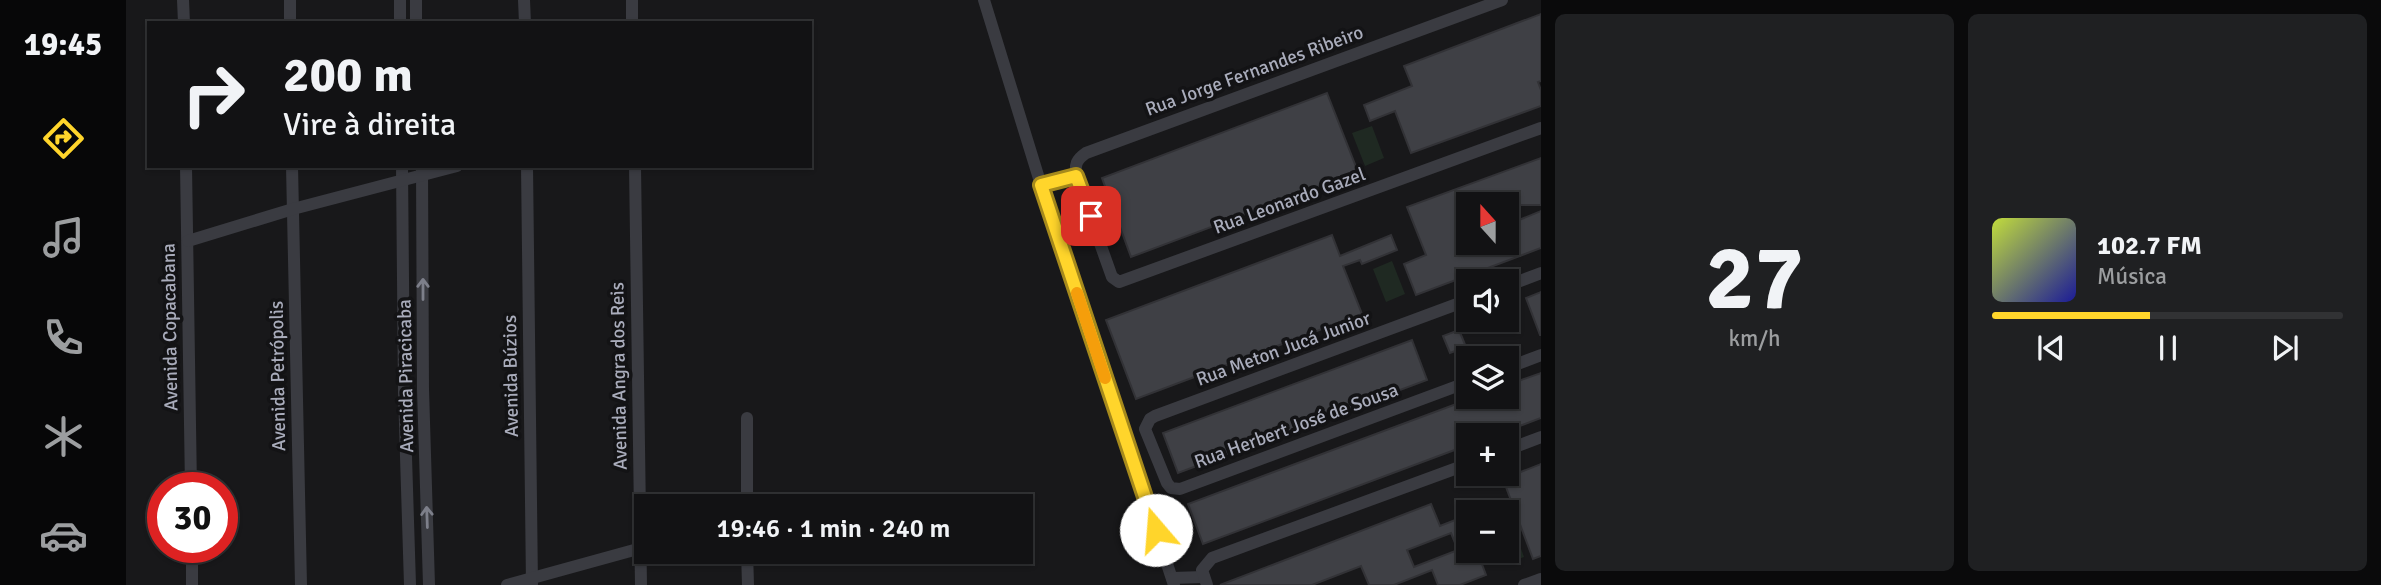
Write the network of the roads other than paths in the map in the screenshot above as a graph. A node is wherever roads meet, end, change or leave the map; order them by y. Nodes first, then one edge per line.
1 (183, 0) edge
2 (290, 0) edge
3 (400, 0) edge
4 (416, 0) edge
5 (524, 0) edge
6 (632, 0) edge
7 (984, 0) edge
8 (1502, 0) edge
9 (184, 21) edge
10 (290, 21) edge
11 (400, 21) edge
12 (416, 21) edge
13 (525, 21) edge
14 (632, 21) edge
15 (1541, 128) edge
16 (186, 168) edge
17 (292, 168) edge
18 (402, 168) edge
19 (443, 168) edge
20 (527, 168) edge
21 (635, 168) edge
22 (422, 171) edge
23 (1076, 176) junction
24 (402, 182) junction
25 (1041, 185) junction
26 (293, 209) junction
27 (188, 241) junction
28 (1541, 273) edge
29 (1519, 281) edge
30 (1456, 304) edge
31 (1541, 355) edge
32 (1519, 363) edge
33 (1456, 386) edge
34 (747, 418) dead end
35 (1145, 429) junction
36 (1124, 436) junction
37 (1541, 437) edge
38 (1519, 445) edge
39 (1456, 468) edge
40 (191, 472) edge
41 (642, 494) edge
42 (747, 494) edge
43 (634, 551) edge
44 (192, 563) edge
45 (642, 564) edge
46 (747, 564) edge
47 (1541, 579) edge
48 (532, 581) edge
49 (1173, 581) edge
50 (1205, 581) edge
51 (192, 585) edge
52 (301, 585) edge
53 (410, 585) edge
54 (429, 585) edge
55 (508, 585) edge
56 (640, 585) edge
57 (748, 585) edge
58 (1524, 585) edge

1 - 9 street
2 - 10 street
3 - 11 street
4 - 12 street
5 - 13 street
6 - 14 street
7 - 25 street
8 - 23 street, Rua Jorge Fernandes Ribeiro
15 - 23 street, Rua Leonardo Gazel
16 - 27 street, Avenida Copacabana
17 - 26 street, Avenida Petrópolis
18 - 24 street, Avenida Piracicaba
19 - 22 street
20 - 48 street, Avenida Búzios
21 - 41 street, Avenida Angra dos Reis
22 - 24 street
54 -> 22 street, Avenida Piracicaba
23 - 25 street
24 - 26 street
24 - 53 street, Avenida Piracicaba
25 - 36 street
26 - 27 street
26 - 52 street, Avenida Petrópolis
27 - 40 street, Avenida Copacabana
28 - 29 street
30 - 35 street, Rua Meton Jucá Junior
31 - 32 street
33 - 35 street, Rua Herbert José de Sousa
34 - 42 street
35 - 36 street, Rua Meton Jucá Junior
36 - 49 street
37 - 38 street
39 - 50 street
43 - 48 street
44 - 51 street
45 - 56 street, Avenida Angra dos Reis
46 - 57 street
47 - 58 street
48 - 55 street
49 - 50 street

